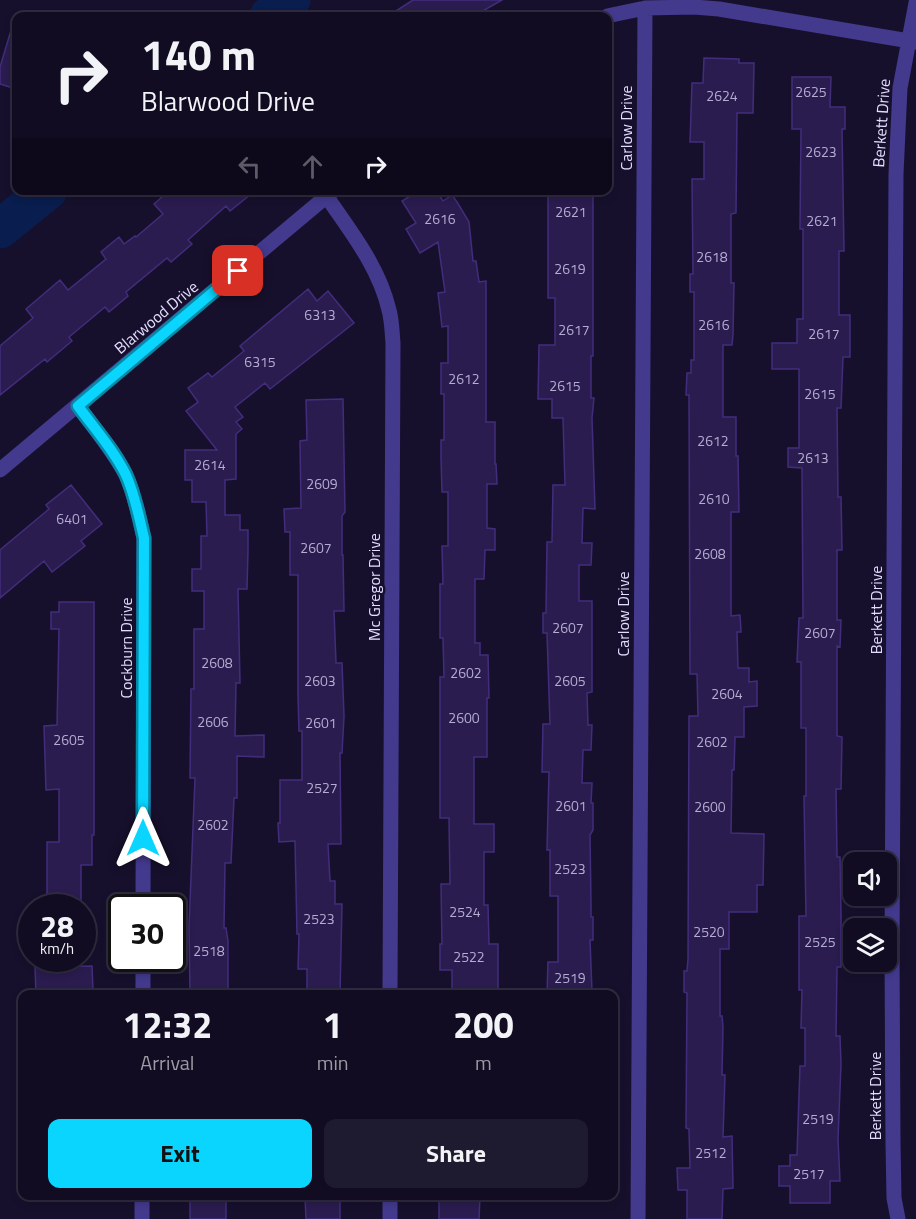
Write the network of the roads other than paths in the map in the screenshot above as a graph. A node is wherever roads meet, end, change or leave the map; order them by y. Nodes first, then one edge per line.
1 (916, 3) edge
2 (645, 8) junction
3 (612, 15) edge
4 (912, 41) edge
5 (330, 195) edge
6 (332, 195) edge
7 (78, 406) junction
8 (0, 470) edge
9 (143, 894) edge
10 (143, 972) edge
11 (143, 990) edge
12 (390, 990) edge
13 (142, 1200) edge
14 (390, 1200) edge
15 (142, 1219) edge
16 (390, 1219) edge
17 (638, 1219) edge
18 (898, 1219) edge

1 - 4 street, Berkett Drive
2 - 3 street
2 - 4 street
2 - 17 street, Carlow Drive
4 - 18 street, Berkett Drive
5 - 7 street, Blarwood Drive
6 - 12 street, Mc Gregor Drive
7 - 8 street, Blarwood Drive
7 - 9 street, Cockburn Drive
10 - 11 street
13 - 15 street
14 - 16 street

